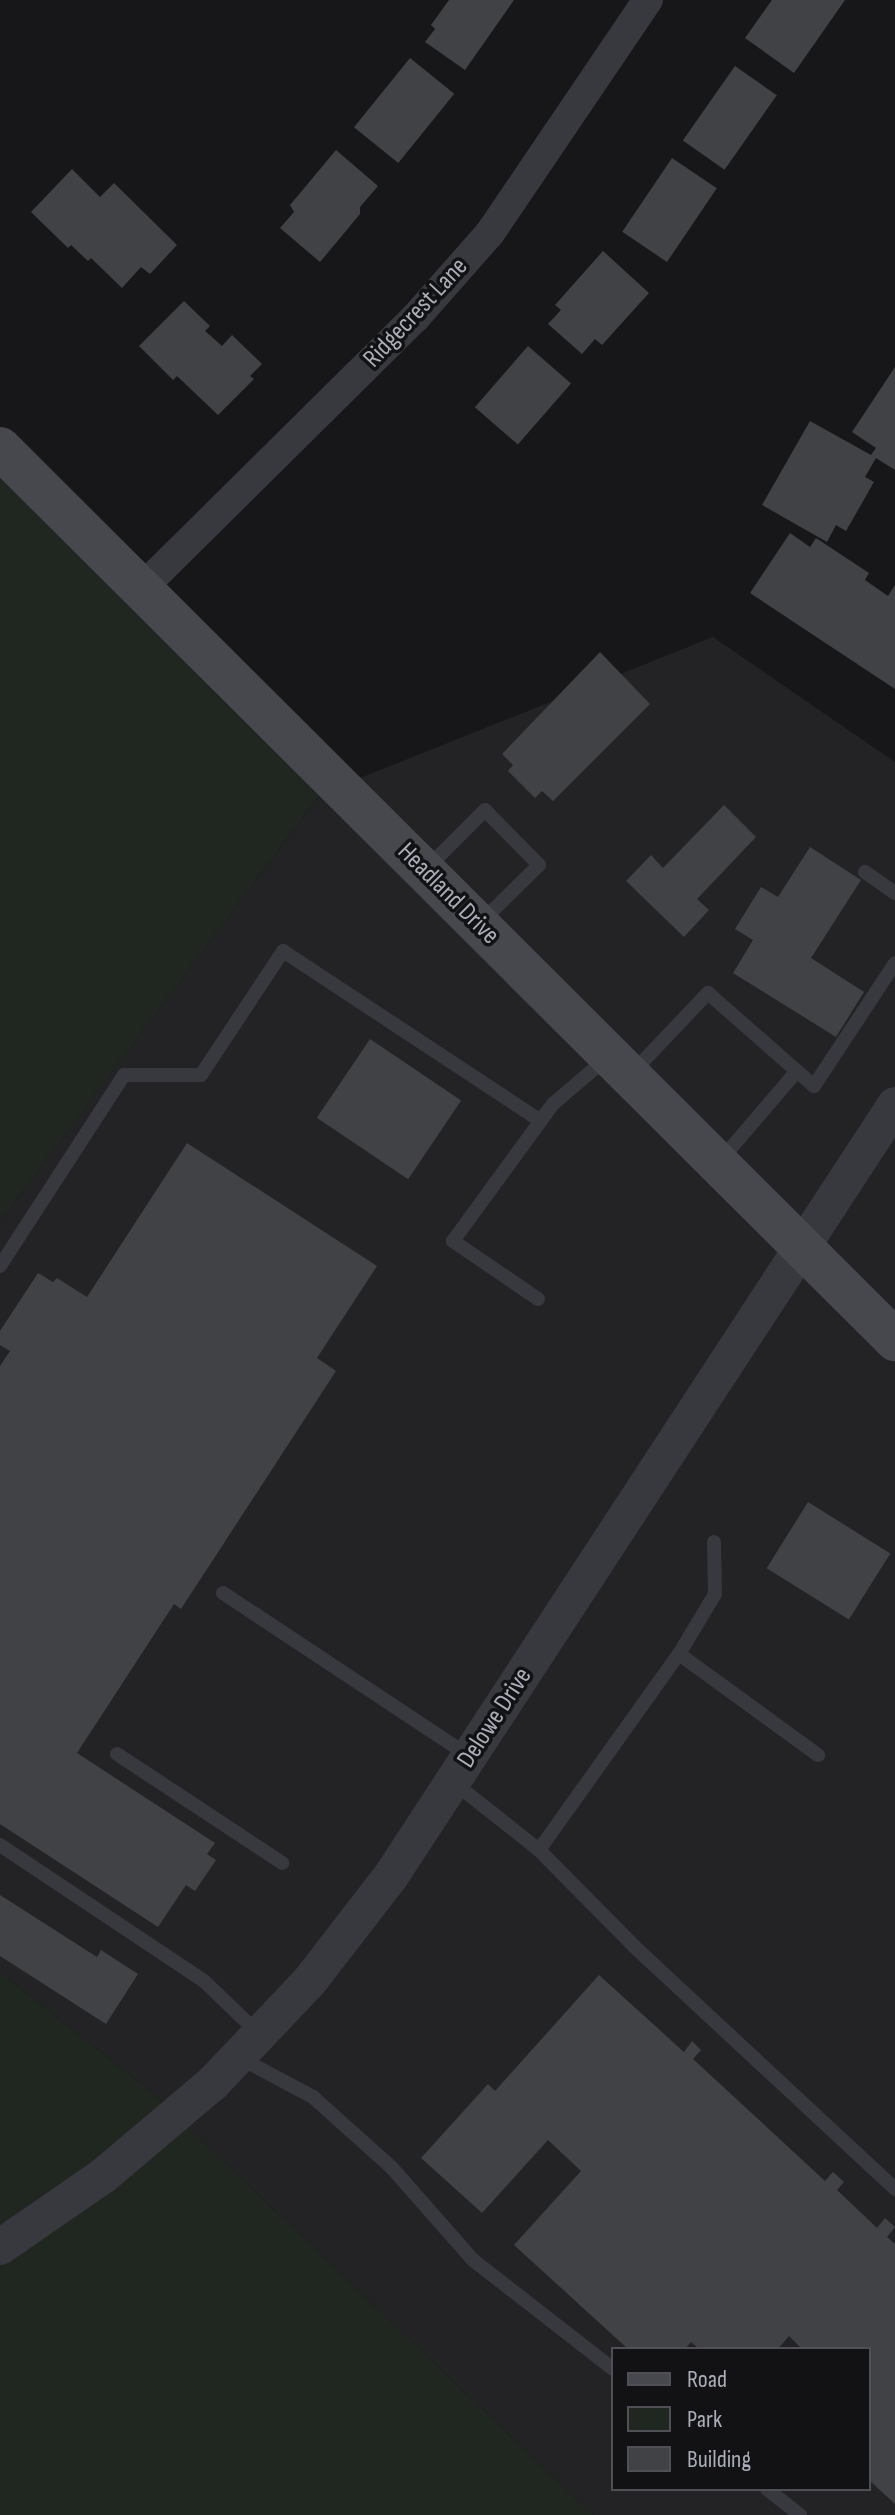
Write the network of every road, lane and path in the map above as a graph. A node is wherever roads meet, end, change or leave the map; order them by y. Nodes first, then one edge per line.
1 (648, 0) edge
2 (0, 448) edge
3 (141, 589) junction
4 (424, 871) junction
5 (865, 872) dead end
6 (895, 893) edge
7 (479, 925) junction
8 (895, 963) edge
9 (620, 1065) junction
10 (797, 1071) junction
11 (895, 1105) edge
12 (541, 1121) junction
13 (718, 1163) junction
14 (802, 1246) junction
15 (0, 1266) edge
16 (538, 1299) dead end
17 (895, 1340) edge
18 (714, 1542) dead end
19 (223, 1593) dead end
20 (679, 1654) junction
21 (117, 1754) dead end
22 (818, 1755) dead end
23 (461, 1769) junction
24 (0, 1845) edge
25 (539, 1850) junction
26 (282, 1863) dead end
27 (249, 2045) junction
28 (895, 2189) edge
29 (0, 2247) edge
30 (611, 2367) edge
31 (770, 2491) edge
32 (800, 2515) edge

1 - 3 street, Ridgecrest Lane
2 - 3 main road, Headland Drive
3 - 4 main road, Headland Drive
4 - 7 main road, Headland Drive
4 - 7 lane
5 - 6 lane
7 - 9 main road, Headland Drive
8 - 10 lane
9 - 10 lane
9 - 12 lane
9 - 13 main road, Headland Drive
10 - 13 lane
11 - 14 street, Delowe Drive
12 - 15 lane
12 - 16 lane
13 - 14 main road, Headland Drive
14 - 17 main road, Headland Drive
14 - 23 street, Delowe Drive
18 - 20 lane
19 - 23 lane
20 - 22 lane
20 - 25 lane
21 - 26 lane
23 - 25 lane
23 - 27 street, Delowe Drive
24 - 27 lane
25 - 28 lane
27 - 29 street, Delowe Drive
27 - 30 lane
31 - 32 lane

